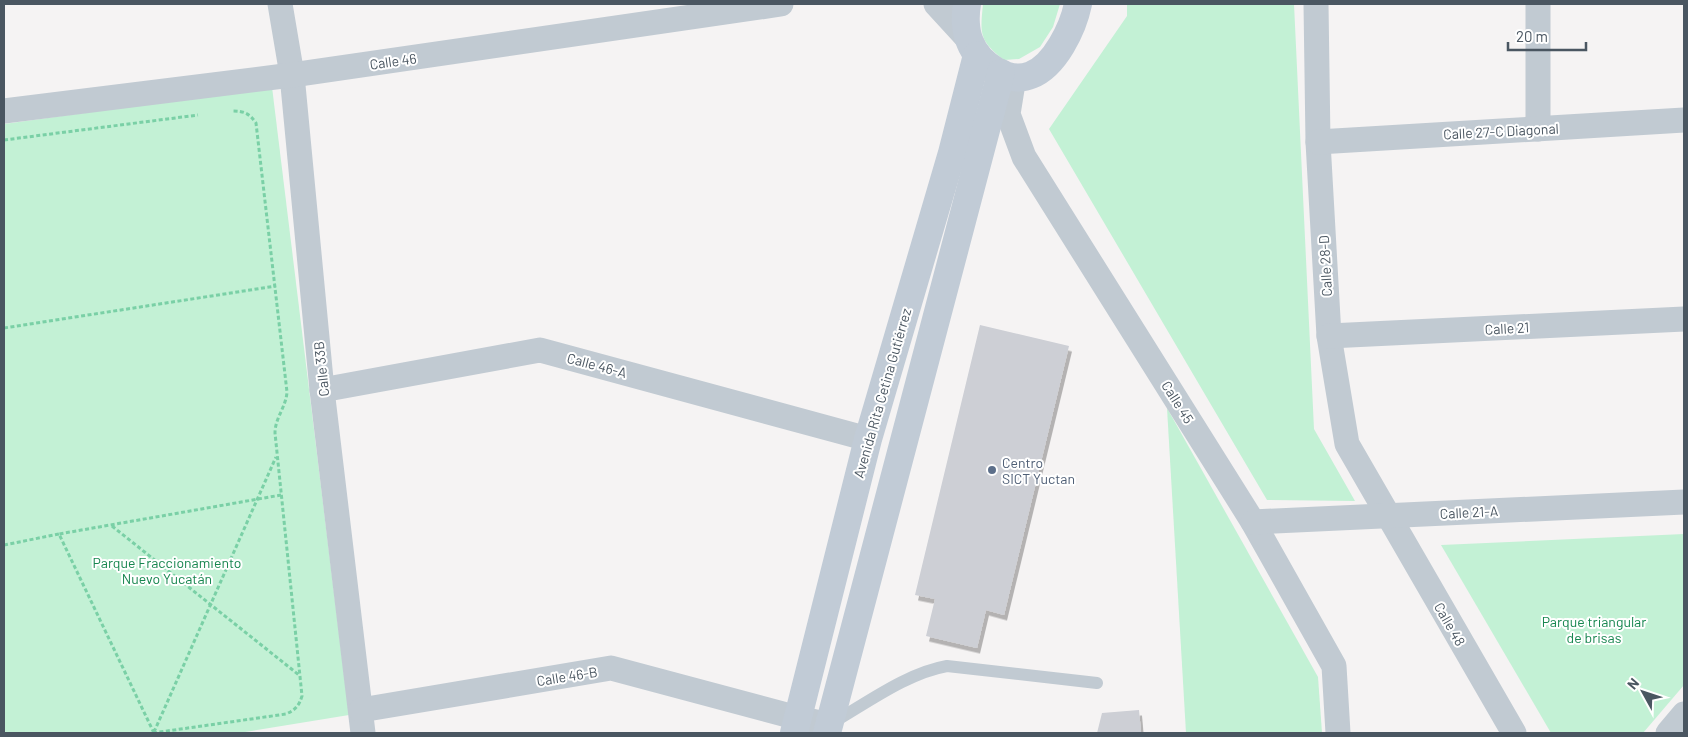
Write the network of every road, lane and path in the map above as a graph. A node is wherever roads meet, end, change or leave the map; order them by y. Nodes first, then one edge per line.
1 (280, 4) edge
2 (781, 4) edge
3 (936, 4) edge
4 (967, 4) edge
5 (1078, 4) edge
6 (1316, 4) edge
7 (1538, 4) edge
8 (973, 48) junction
9 (292, 75) junction
10 (1008, 75) junction
11 (4, 111) edge
12 (224, 112) dead end
13 (204, 114) dead end
14 (1684, 120) edge
15 (1538, 129) junction
16 (4, 140) edge
17 (1318, 142) junction
18 (276, 286) junction
19 (1684, 319) edge
20 (4, 328) edge
21 (1329, 336) junction
22 (322, 390) junction
23 (868, 438) junction
24 (277, 456) junction
25 (281, 495) junction
26 (258, 500) junction
27 (1684, 502) edge
28 (1387, 516) junction
29 (1253, 522) junction
30 (111, 525) junction
31 (59, 534) junction
32 (4, 545) edge
33 (211, 605) junction
34 (299, 675) junction
35 (1097, 683) dead end
36 (1684, 714) edge
37 (362, 722) edge
38 (796, 726) edge
39 (828, 729) edge
40 (153, 733) edge
41 (1338, 733) edge
42 (1514, 733) edge
43 (1668, 733) edge

1 - 9 street, Calle 33B
2 - 9 street, Calle 46
3 - 8 street
4 - 8 street
5 - 10 street
6 - 17 street, Calle 28-D
7 - 15 street
8 - 10 street
8 - 23 street, Avenida Rita Cetina Gutiérrez
9 - 11 street, Calle 46
9 - 22 street, Calle 33B
10 - 29 street, Calle 45
10 - 39 street
12 - 18 path
13 - 16 path
14 - 15 street, Calle 27-C Diagonal
15 - 17 street, Calle 27-C Diagonal
17 - 21 street, Calle 28-D
18 - 20 path
18 - 24 path
19 - 21 street, Calle 21
21 - 28 street, Calle 28-D
22 - 23 street, Calle 46-A
22 - 37 street, Calle 33B
23 - 38 street, Avenida Rita Cetina Gutiérrez
24 - 25 path
24 - 26 path
25 - 26 path
25 - 34 path
26 - 30 path
26 - 33 path
27 - 28 street, Calle 21-A
28 - 29 street, Calle 21-A
28 - 42 street, Calle 48
29 - 41 street, Calle 45
30 - 31 path
30 - 33 path
31 - 32 path
31 - 40 path
33 - 34 path
33 - 40 path
34 - 40 path
35 - 39 lane
36 - 43 street
37 - 38 street, Calle 46-B
38 - 39 street, Calle 46-B

